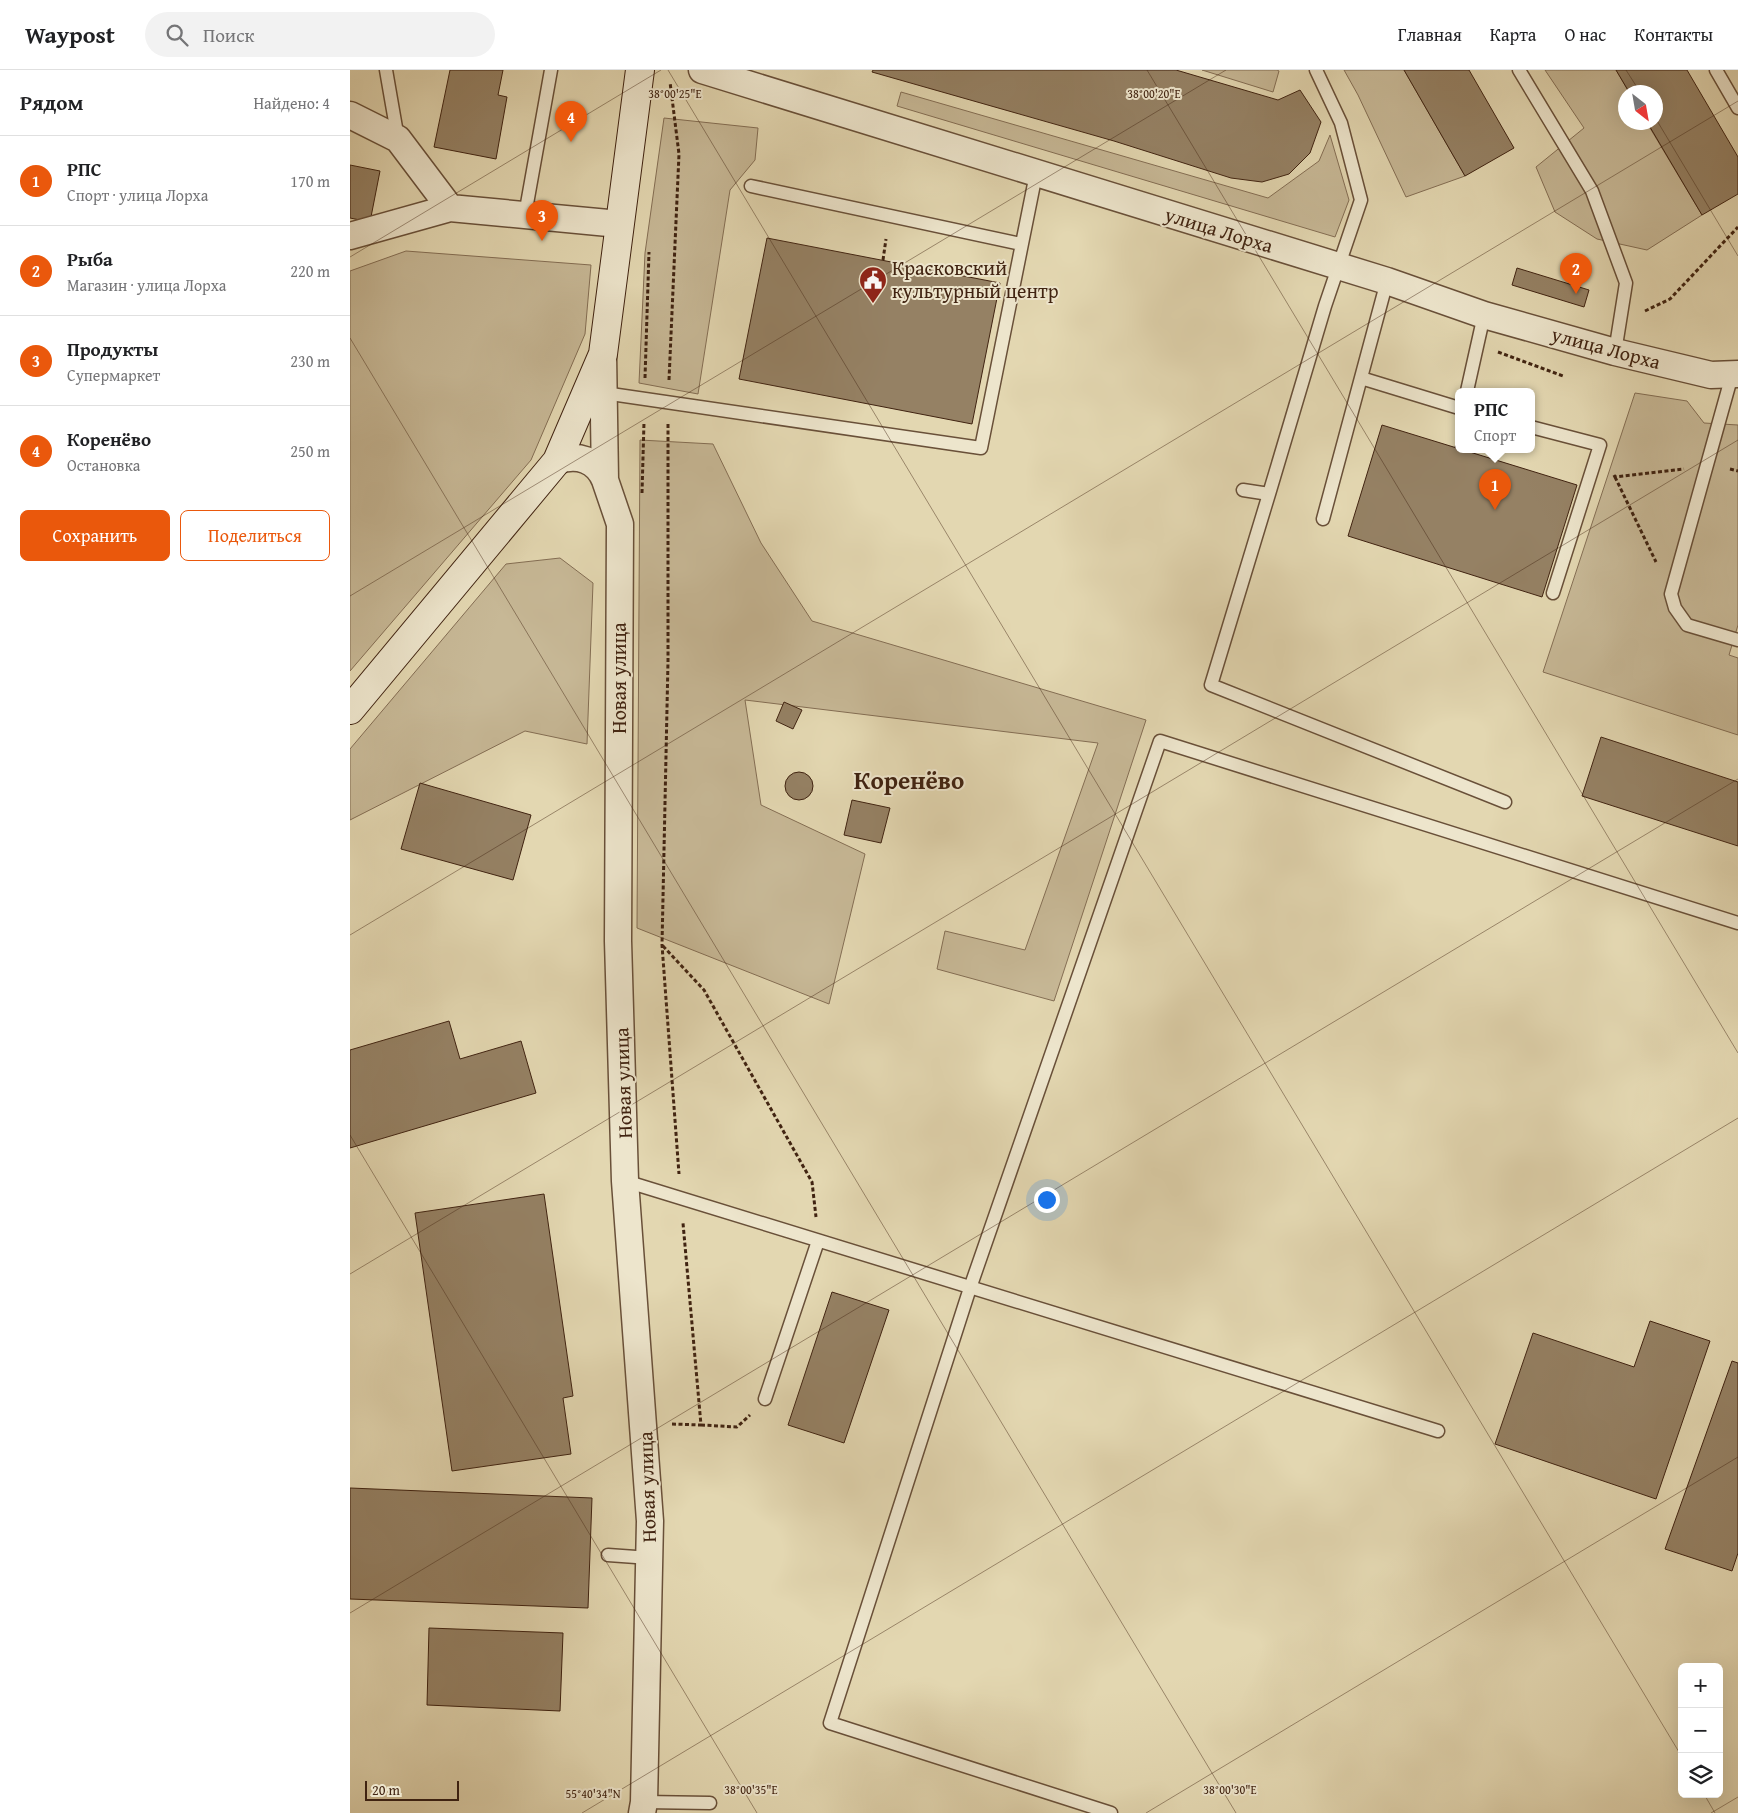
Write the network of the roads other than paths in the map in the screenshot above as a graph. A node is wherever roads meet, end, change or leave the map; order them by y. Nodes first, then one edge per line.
1 (386, 70) edge
2 (551, 70) edge
3 (640, 70) edge
4 (702, 70) edge
5 (1316, 70) edge
6 (1519, 70) edge
7 (1716, 70) edge
8 (1738, 108) edge
9 (350, 116) edge
10 (398, 138) junction
11 (1036, 174) junction
12 (751, 186) dead end
13 (450, 208) junction
14 (525, 215) junction
15 (619, 224) junction
16 (350, 236) edge
17 (1021, 244) junction
18 (1338, 266) junction
19 (1386, 281) junction
20 (1484, 315) junction
21 (1615, 352) junction
22 (604, 354) junction
23 (1735, 374) edge
24 (1360, 378) junction
25 (1467, 388) edge
26 (604, 393) junction
27 (1455, 407) edge
28 (1535, 428) edge
29 (557, 461) junction
30 (605, 480) junction
31 (1243, 490) dead end
32 (1269, 494) junction
33 (1323, 519) dead end
34 (1553, 593) dead end
35 (1738, 640) edge
36 (350, 710) edge
37 (1505, 802) dead end
38 (1738, 923) edge
39 (625, 1182) junction
40 (818, 1241) junction
41 (970, 1288) junction
42 (765, 1399) road end
43 (1438, 1431) dead end
44 (608, 1555) dead end
45 (650, 1558) junction
46 (640, 1797) edge
47 (710, 1803) dead end
48 (1111, 1813) edge

1 - 10 lane
2 - 14 lane
3 - 15 main road, Новая улица
4 - 11 street, улица Лорха
5 - 18 lane
6 - 21 lane
7 - 8 lane
9 - 10 street
10 - 13 street
11 - 17 lane
11 - 18 street, улица Лорха
12 - 17 lane
13 - 14 street
13 - 16 street
14 - 15 street
15 - 22 main road, Новая улица
17 - 26 lane
18 - 19 street, улица Лорха
18 - 32 lane
19 - 20 street, улица Лорха
19 - 24 lane
20 - 21 street, улица Лорха
20 - 25 lane
21 - 23 street, улица Лорха
22 - 26 street, Новая улица
22 - 29 main road, Новая улица
23 - 35 lane
24 - 27 lane
24 - 33 lane
26 - 30 street, Новая улица
28 - 34 lane
29 - 30 street
29 - 36 main road, Новая улица
30 - 39 street, Новая улица
31 - 32 lane
32 - 37 lane
38 - 41 lane
39 - 40 lane
39 - 45 street, Новая улица
40 - 41 lane
40 - 42 lane
41 - 43 lane
41 - 48 lane
44 - 45 lane
45 - 46 street, Новая улица
46 - 47 lane

